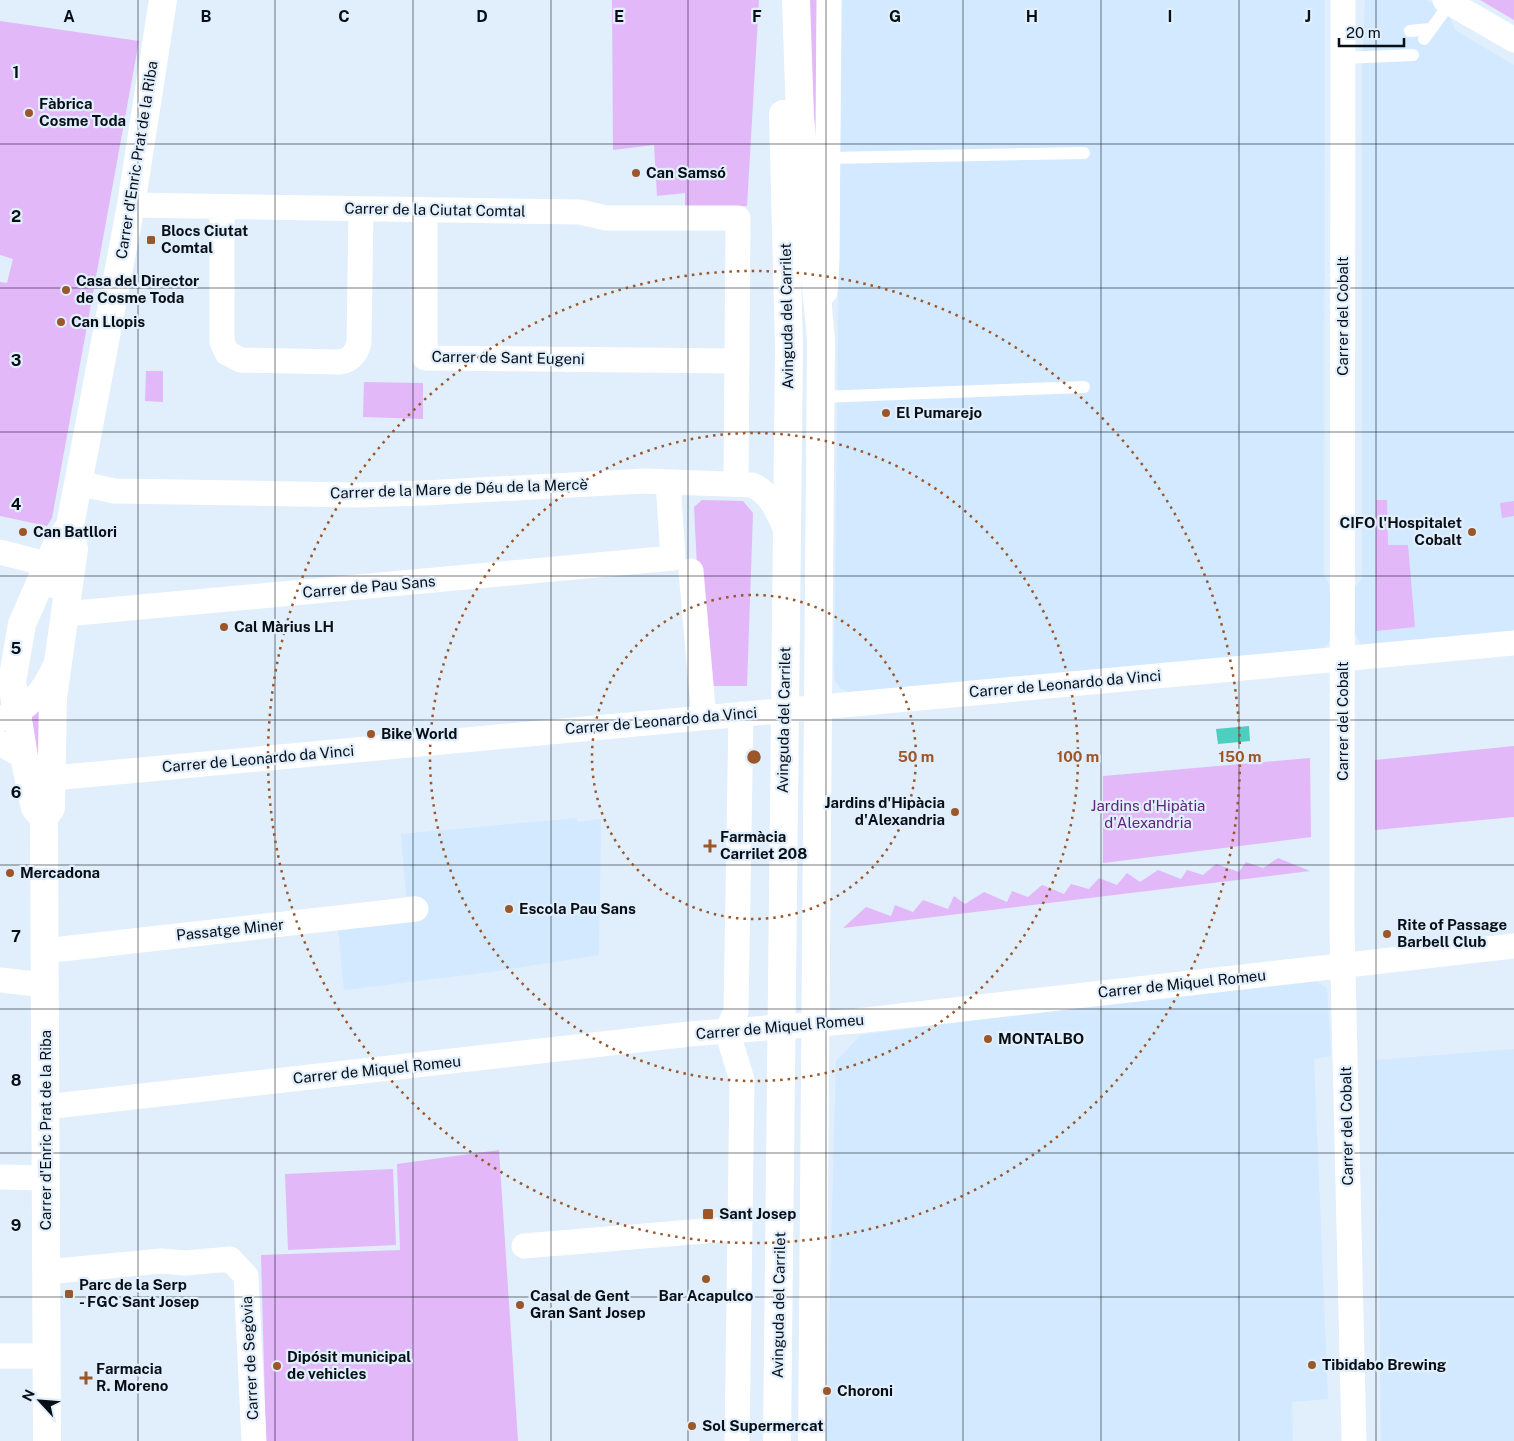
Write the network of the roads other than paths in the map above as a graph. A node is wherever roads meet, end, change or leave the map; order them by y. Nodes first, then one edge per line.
1 (163, 0) edge
2 (784, 0) edge
3 (796, 0) edge
4 (829, 0) edge
5 (1343, 0) edge
6 (1448, 2) edge
7 (1423, 36) dead end
8 (1514, 40) edge
9 (1384, 57) junction
10 (1343, 58) junction
11 (1084, 153) dead end
12 (828, 158) junction
13 (132, 205) junction
14 (222, 207) junction
15 (361, 209) junction
16 (425, 210) junction
17 (821, 339) junction
18 (737, 361) junction
19 (1084, 387) dead end
20 (820, 398) junction
21 (668, 482) junction
22 (78, 483) junction
23 (736, 484) junction
24 (70, 526) junction
25 (786, 530) junction
26 (0, 552) edge
27 (682, 565) junction
28 (46, 572) junction
29 (66, 608) junction
30 (1514, 643) edge
31 (59, 657) junction
32 (1343, 659) junction
33 (703, 707) dead end
34 (817, 707) junction
35 (784, 710) junction
36 (741, 714) junction
37 (9, 716) edge
38 (0, 744) edge
39 (24, 757) junction
40 (53, 778) junction
41 (40, 813) junction
42 (416, 909) dead end
43 (1514, 946) edge
44 (44, 951) junction
45 (1343, 967) junction
46 (0, 980) edge
47 (45, 985) junction
48 (816, 1024) junction
49 (781, 1027) junction
50 (727, 1032) junction
51 (45, 1107) junction
52 (0, 1177) edge
53 (46, 1178) junction
54 (740, 1228) junction
55 (524, 1246) dead end
56 (46, 1272) junction
57 (0, 1356) edge
58 (47, 1356) junction
59 (47, 1441) edge
60 (254, 1441) edge
61 (737, 1441) edge
62 (778, 1441) edge
63 (812, 1441) edge
64 (1354, 1441) edge

1 - 13 main road, Carrer d'Enric Prat de la Riba
2 - 25 main road, Avinguda del Carrilet
3 - 17 main road, Avinguda del Carrilet
4 - 12 street, Avinguda del Carrilet
5 - 10 street, Carrer del Cobalt
6 - 7 lane
6 - 8 street
9 - 9 lane
9 - 10 lane
10 - 32 street, Carrer del Cobalt
11 - 12 lane
12 - 17 street, Avinguda del Carrilet
13 - 14 street, Carrer de la Ciutat Comtal
13 - 22 main road, Carrer d'Enric Prat de la Riba
14 - 15 street, Carrer de la Ciutat Comtal
14 - 15 street
15 - 16 street, Carrer de la Ciutat Comtal
16 - 18 street, Carrer de la Ciutat Comtal
16 - 18 street, Carrer de Sant Eugeni
17 - 20 main road, Avinguda del Carrilet
18 - 23 street
19 - 20 lane
20 - 34 main road, Avinguda del Carrilet
21 - 22 street, Carrer de la Mare de Déu de la Mercè
21 - 23 street, Carrer de la Mare de Déu de la Mercè
21 - 27 street
22 - 24 main road, Carrer d'Enric Prat de la Riba
23 - 25 street, Carrer de la Mare de Déu de la Mercè
24 - 28 main road, Carrer d'Enric Prat de la Riba
24 - 29 main road, Carrer d'Enric Prat de la Riba
25 - 35 main road, Avinguda del Carrilet
26 - 28 street
27 - 29 street, Carrer de Pau Sans
27 - 33 street
28 - 29 street
28 - 37 main road, Carrer d'Enric Prat de la Riba
29 - 31 main road, Carrer d'Enric Prat de la Riba
30 - 32 street, Carrer de Leonardo da Vinci
31 - 37 street
31 - 40 main road, Carrer d'Enric Prat de la Riba
32 - 34 street, Carrer de Leonardo da Vinci
32 - 45 street, Carrer del Cobalt
34 - 35 street, Carrer de Leonardo da Vinci
34 - 48 main road, Avinguda del Carrilet
35 - 36 street, Carrer de Leonardo da Vinci
35 - 49 main road, Avinguda del Carrilet
36 - 40 street, Carrer de Leonardo da Vinci
36 - 50 street
37 - 39 main road, Carrer d'Enric Prat de la Riba
38 - 39 street
39 - 41 main road, Carrer d'Enric Prat de la Riba
40 - 41 main road, Carrer d'Enric Prat de la Riba
41 - 44 main road, Carrer d'Enric Prat de la Riba
42 - 44 street, Passatge Miner
43 - 45 street, Carrer de Miquel Romeu
44 - 47 main road, Carrer d'Enric Prat de la Riba
45 - 48 street, Carrer de Miquel Romeu
45 - 64 street, Carrer del Cobalt
46 - 47 street
47 - 51 main road, Carrer d'Enric Prat de la Riba
48 - 49 street, Carrer de Miquel Romeu
48 - 63 main road, Avinguda del Carrilet
49 - 50 street, Carrer de Miquel Romeu
49 - 62 main road, Avinguda del Carrilet
50 - 51 street, Carrer de Miquel Romeu
50 - 54 street
51 - 53 main road, Carrer d'Enric Prat de la Riba
52 - 53 street
53 - 56 main road, Carrer d'Enric Prat de la Riba
54 - 55 street
54 - 61 street
56 - 58 main road, Carrer d'Enric Prat de la Riba
56 - 60 street, Carrer de Segòvia
57 - 58 street
58 - 59 main road, Carrer d'Enric Prat de la Riba

